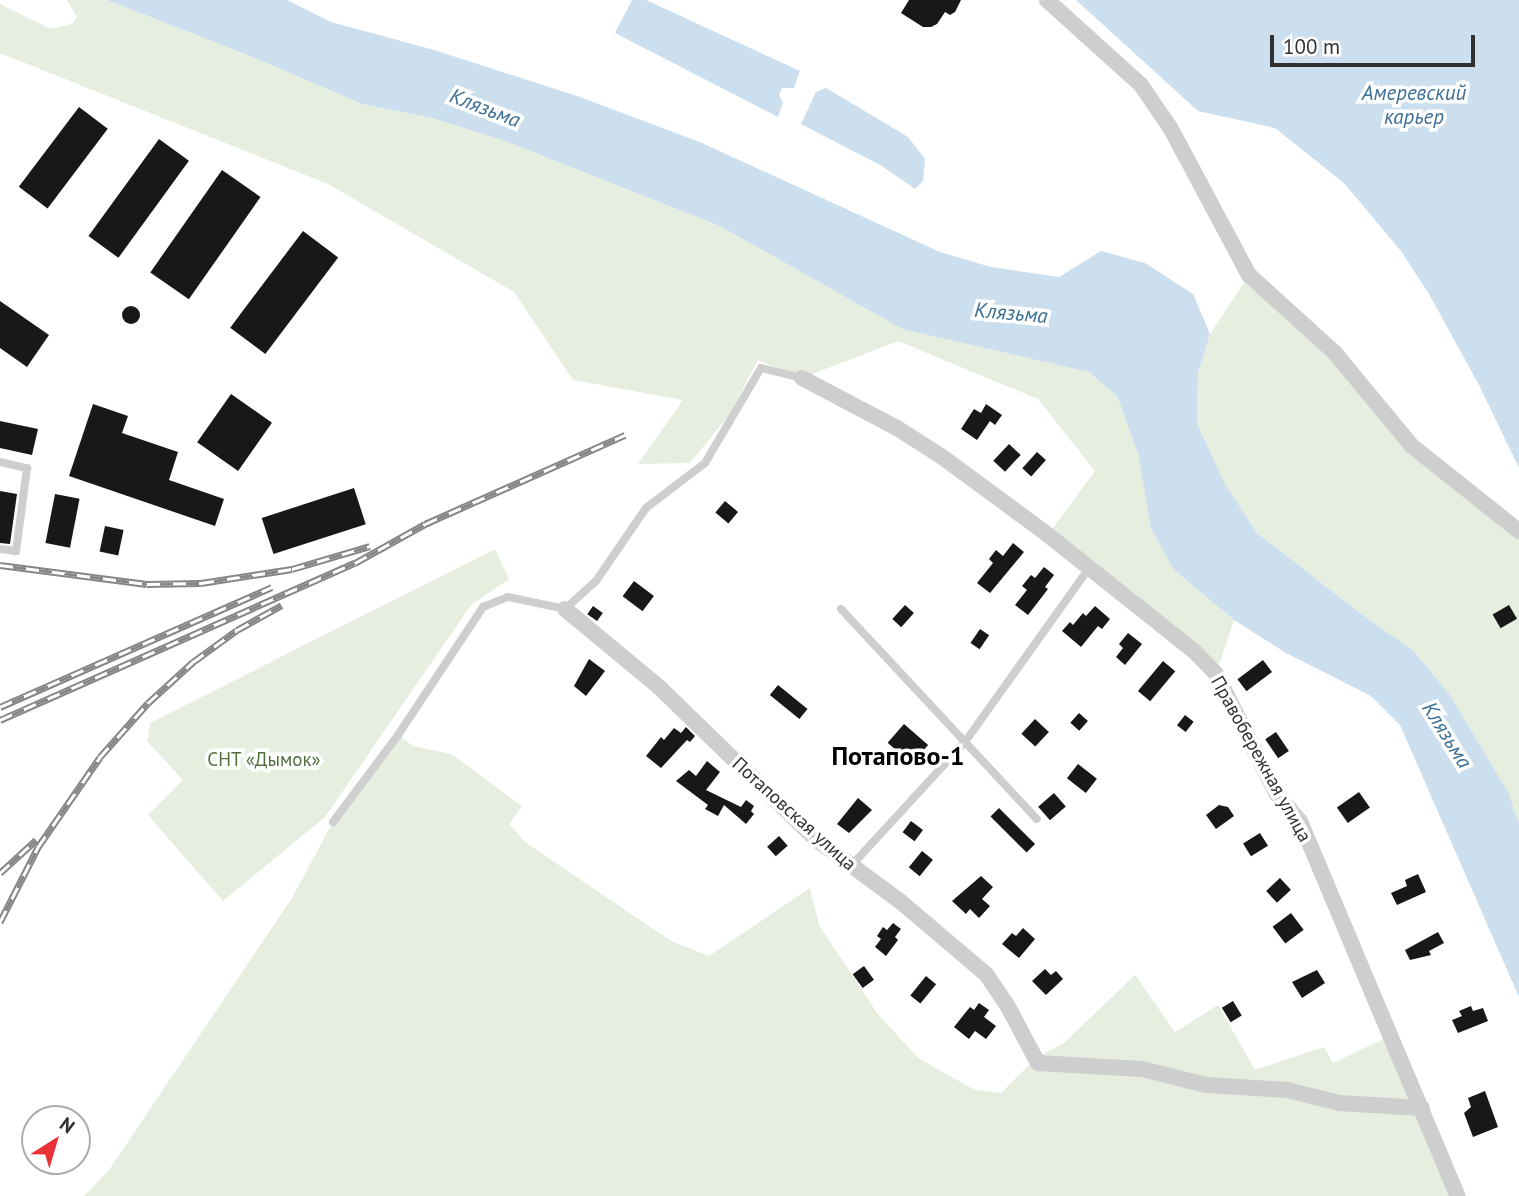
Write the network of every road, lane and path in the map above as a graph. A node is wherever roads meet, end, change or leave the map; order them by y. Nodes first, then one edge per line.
1 (1047, 0) edge
2 (802, 378) joint
3 (0, 463) edge
4 (1519, 531) edge
5 (0, 549) edge
6 (1088, 568) junction
7 (565, 609) junction
8 (841, 609) dead end
9 (965, 742) junction
10 (1037, 819) dead end
11 (333, 822) dead end
12 (850, 867) junction
13 (1422, 1108) junction
14 (1458, 1196) edge

1 - 4 street
2 - 6 street, Правобережная улица
2 - 7 lane
3 - 5 lane
6 - 9 lane
6 - 13 street, Правобережная улица
7 - 11 lane
7 - 12 street, Потаповская улица
8 - 9 lane
9 - 10 lane
9 - 12 lane
12 - 13 street, Потаповская улица
13 - 14 street, Правобережная улица

